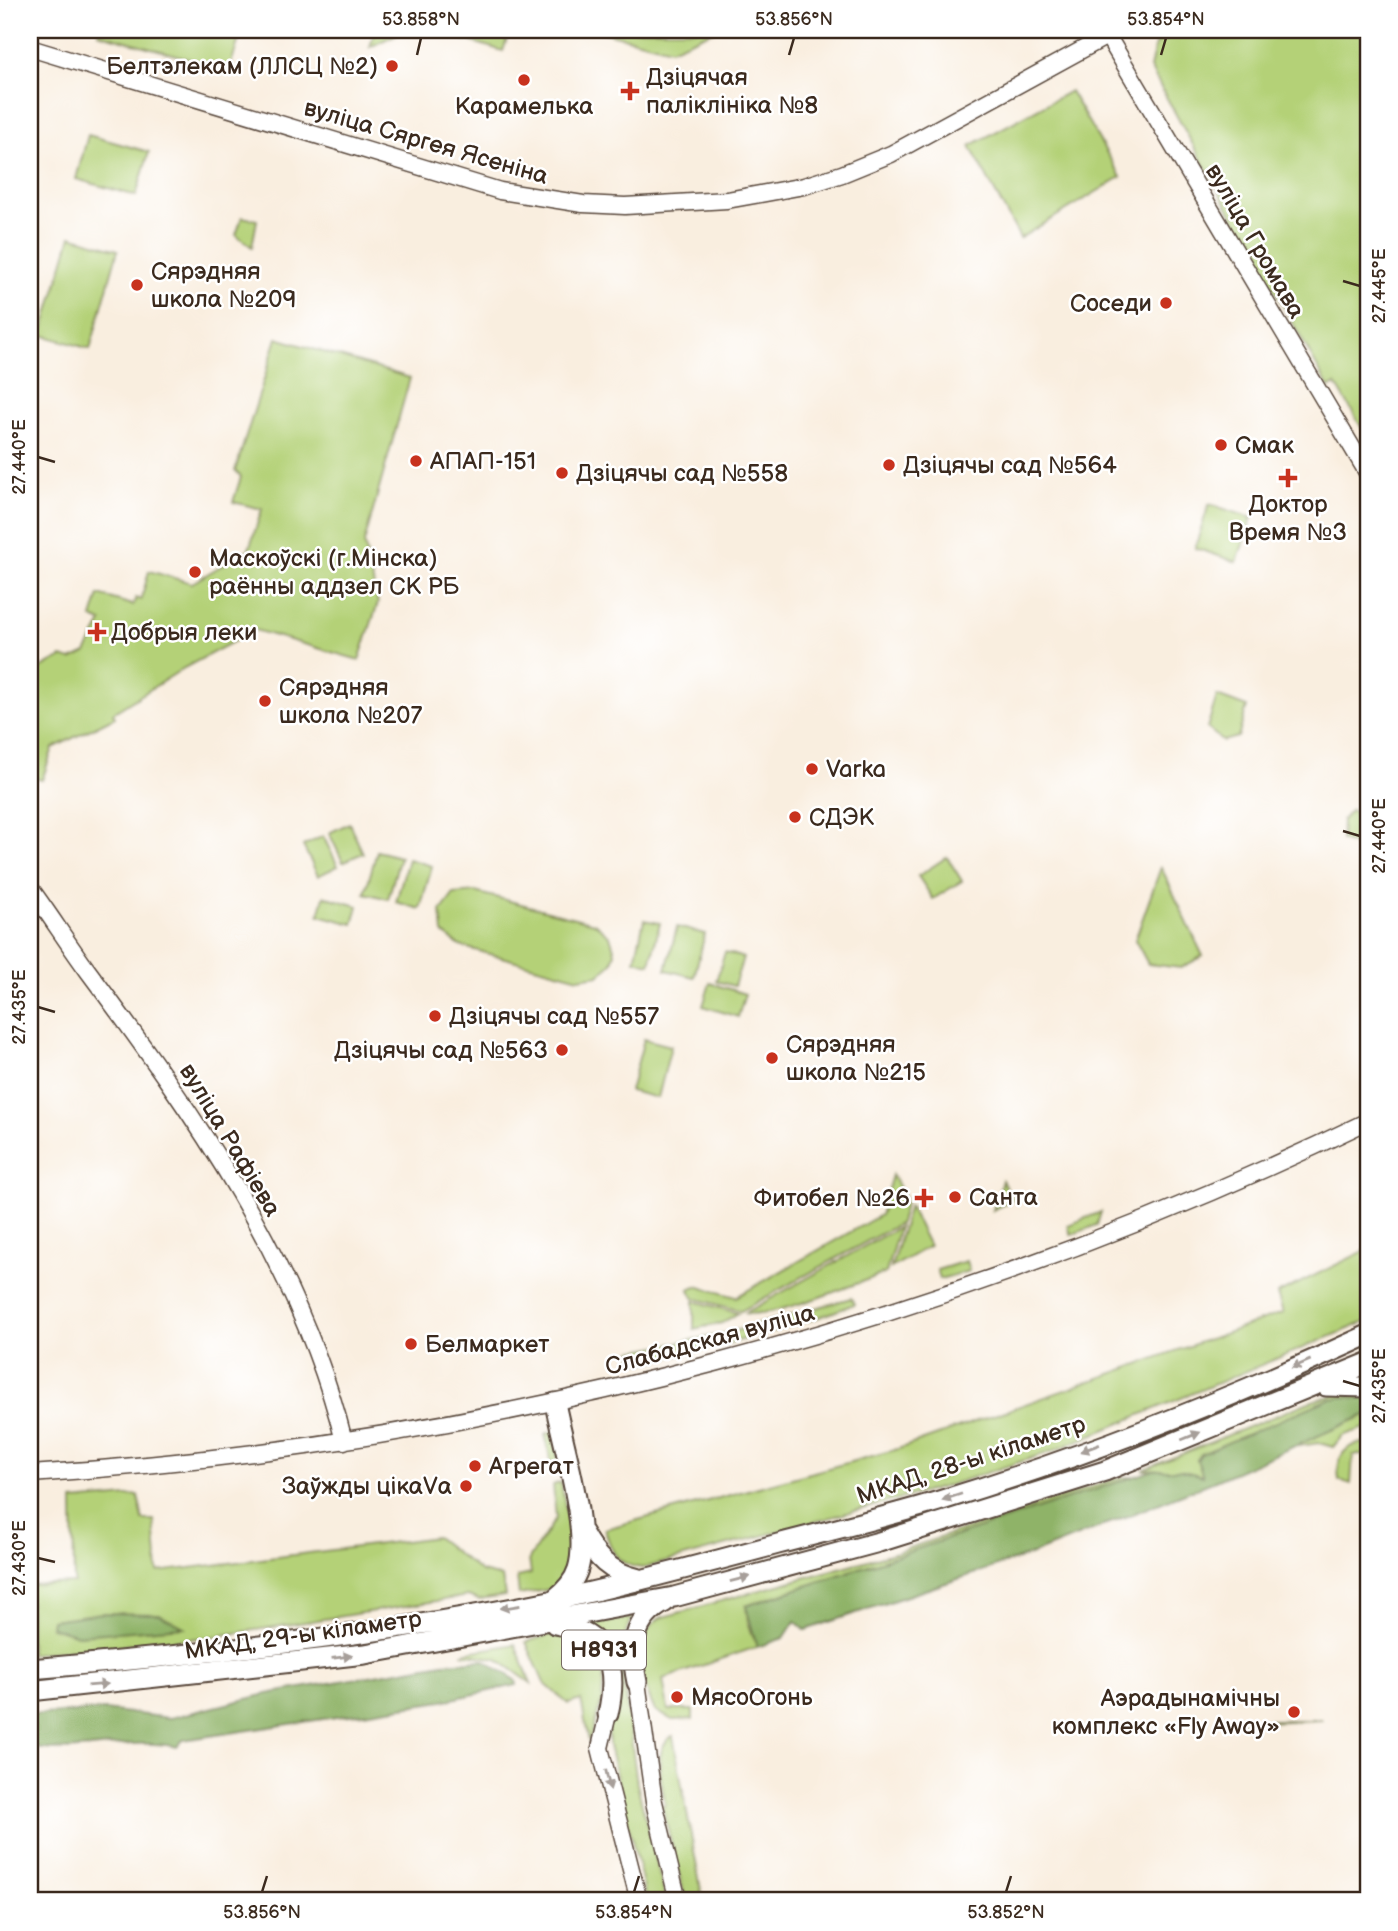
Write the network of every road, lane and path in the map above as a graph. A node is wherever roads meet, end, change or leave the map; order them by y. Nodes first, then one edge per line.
1 (1110, 32) edge
2 (30, 48) edge
3 (1368, 474) edge
4 (30, 888) edge
5 (1368, 1121) edge
6 (1367, 1335) edge
7 (1368, 1363) edge
8 (1368, 1387) edge
9 (1307, 1389) junction
10 (555, 1403) junction
11 (344, 1441) junction
12 (30, 1474) edge
13 (580, 1530) junction
14 (643, 1580) junction
15 (577, 1594) joint
16 (674, 1597) junction
17 (555, 1600) junction
18 (582, 1616) joint
19 (548, 1622) junction
20 (30, 1670) edge
21 (636, 1682) joint
22 (30, 1691) edge
23 (608, 1714) joint
24 (639, 1901) edge
25 (678, 1901) edge

1 - 2 main road, вуліца Сяргея Ясеніна
1 - 3 main road, вуліца Громава
4 - 11 main road, вуліца Рафіева
5 - 10 main road, Слабадская вуліца
6 -> 14 highway, МКАД, 28-ы кіламетр
7 - 9 highway, МКАД, 28-ы кіламетр
8 - 9 highway
16 -> 9 highway, МКАД, 28-ы кіламетр
10 - 11 main road, Слабадская вуліца
10 - 13 highway
11 - 12 main road, Слабадская вуліца
13 - 14 highway
13 - 17 highway
14 - 15 highway, МКАД, 28-ы кіламетр
15 - 17 highway, МКАД, 29-ы кіламетр
16 - 18 highway, МКАД, 28-ы кіламетр
16 - 21 highway, Н8931
17 -> 20 highway, МКАД, 29-ы кіламетр
18 - 19 highway, МКАД, 29-ы кіламетр
22 -> 19 highway, МКАД, 29-ы кіламетр
19 - 23 highway, Н8931
21 - 25 main road, Н8931
23 -> 24 main road, Н8931

